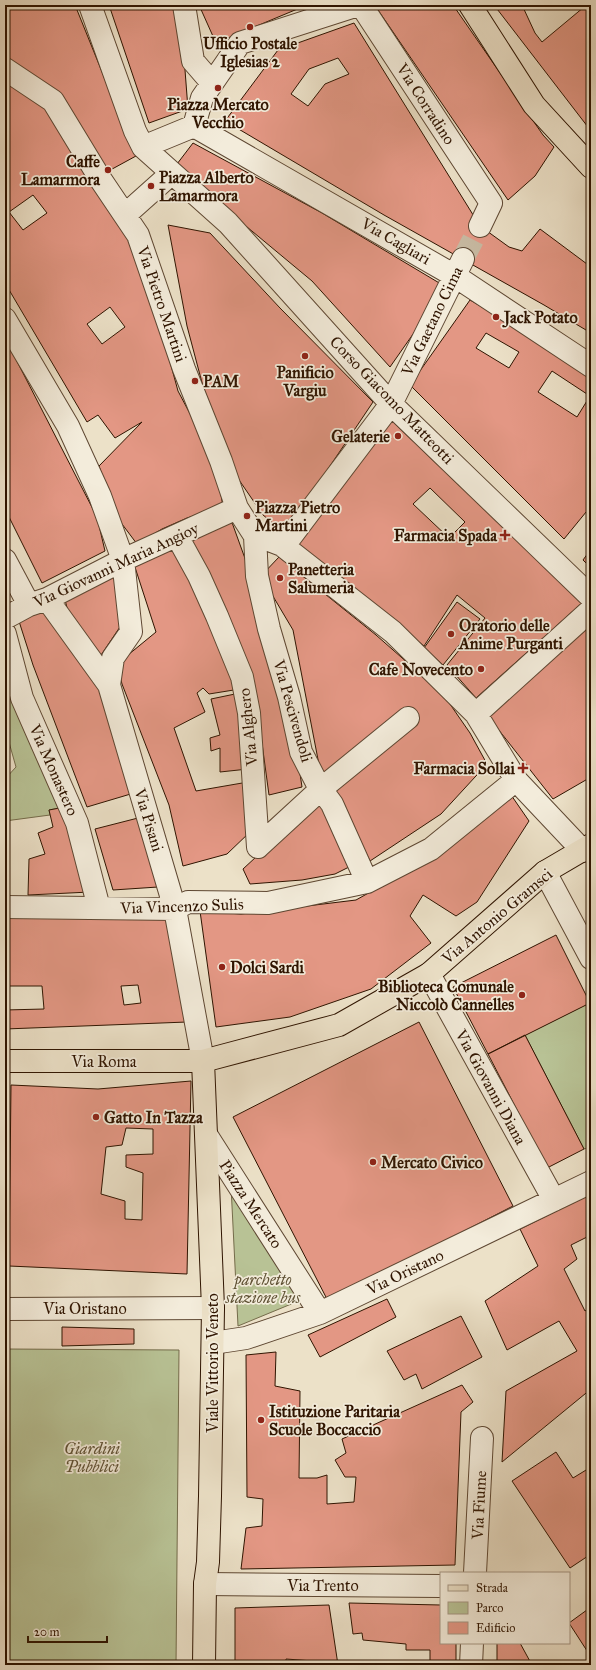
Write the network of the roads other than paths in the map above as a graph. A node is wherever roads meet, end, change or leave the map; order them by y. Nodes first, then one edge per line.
1 (90, 5) edge
2 (184, 5) edge
3 (359, 5) edge
4 (470, 5) edge
5 (5, 68) edge
6 (212, 83) junction
7 (194, 126) junction
8 (143, 147) junction
9 (591, 166) edge
10 (172, 173) junction
11 (125, 215) junction
12 (480, 226) tunnel mouth
13 (459, 267) junction
14 (5, 319) edge
15 (591, 366) edge
16 (391, 404) junction
17 (232, 510) junction
18 (178, 536) junction
19 (255, 536) junction
20 (286, 545) junction
21 (5, 560) edge
22 (123, 560) junction
23 (591, 598) edge
24 (38, 602) junction
25 (591, 610) edge
26 (5, 618) edge
27 (5, 634) edge
28 (109, 685) junction
29 (476, 714) junction
30 (408, 718) dead end
31 (516, 780) junction
32 (321, 789) junction
33 (587, 848) edge
34 (545, 872) junction
35 (367, 882) junction
36 (5, 907) edge
37 (99, 908) junction
38 (175, 909) junction
39 (591, 958) edge
40 (429, 974) junction
41 (5, 1061) edge
42 (203, 1061) junction
43 (207, 1136) junction
44 (591, 1182) edge
45 (554, 1200) junction
46 (213, 1308) junction
47 (5, 1309) edge
48 (320, 1313) junction
49 (213, 1343) junction
50 (482, 1438) dead end
51 (475, 1572) edge
52 (205, 1584) junction
53 (440, 1586) edge
54 (472, 1644) edge
55 (204, 1665) edge
56 (471, 1665) edge

1 - 8 street
2 - 6 street
3 - 6 street
3 - 12 street, Via Corradino
4 - 9 main road
5 - 11 street, Via Pietro Martini
6 - 7 street
7 - 8 street
7 - 13 street, Via Cagliari
8 - 10 street
10 - 11 street
10 - 16 street, Corso Giacomo Matteotti
11 - 17 street, Via Pietro Martini
13 - 15 street, Via Cagliari
13 - 16 street, Via Gaetano Cima
14 - 22 street
16 - 20 street, Via Gaetano Cima
16 - 23 street, Corso Giacomo Matteotti
17 - 18 street, Via Giovanni Maria Angioy
17 - 19 street
18 - 22 street, Via Giovanni Maria Angioy
18 - 32 street, Via Alghero
19 - 20 street
19 - 32 street, Via Pescivendoli
20 - 29 street
21 - 24 street, Via Pisani
22 - 24 street, Via Giovanni Maria Angioy
22 - 28 street
24 - 26 street, Via Giovanni Maria Angioy
24 - 28 street, Via Pisani
25 - 29 street
27 - 37 street, Via Monastero
28 - 38 street, Via Pisani
29 - 31 street
30 - 32 street
31 - 33 street
31 - 35 street, Via Vincenzo Sulis
32 - 35 street, Via Pescivendoli
33 - 34 main road, Via Antonio Gramsci
34 - 39 street
34 - 40 main road, Via Antonio Gramsci
35 - 38 street, Via Vincenzo Sulis
36 - 37 street, Via Vincenzo Sulis
37 - 38 street, Via Vincenzo Sulis
38 - 42 street, Via Pisani
40 - 42 main road, Via Antonio Gramsci
40 - 45 street, Via Giovanni Diana
41 - 42 main road, Via Roma
42 - 43 main road, Viale Vittorio Veneto
43 - 46 main road, Viale Vittorio Veneto
43 - 48 street, Piazza Mercato
44 - 45 street, Via Oristano
45 - 48 street, Via Oristano
46 - 47 street, Via Oristano
46 - 49 main road, Viale Vittorio Veneto
48 - 49 street, Via Oristano
49 - 52 main road, Viale Vittorio Veneto
50 - 51 street, Via Fiume
52 - 53 street, Via Trento
52 - 55 main road, Viale Vittorio Veneto
54 - 56 street

